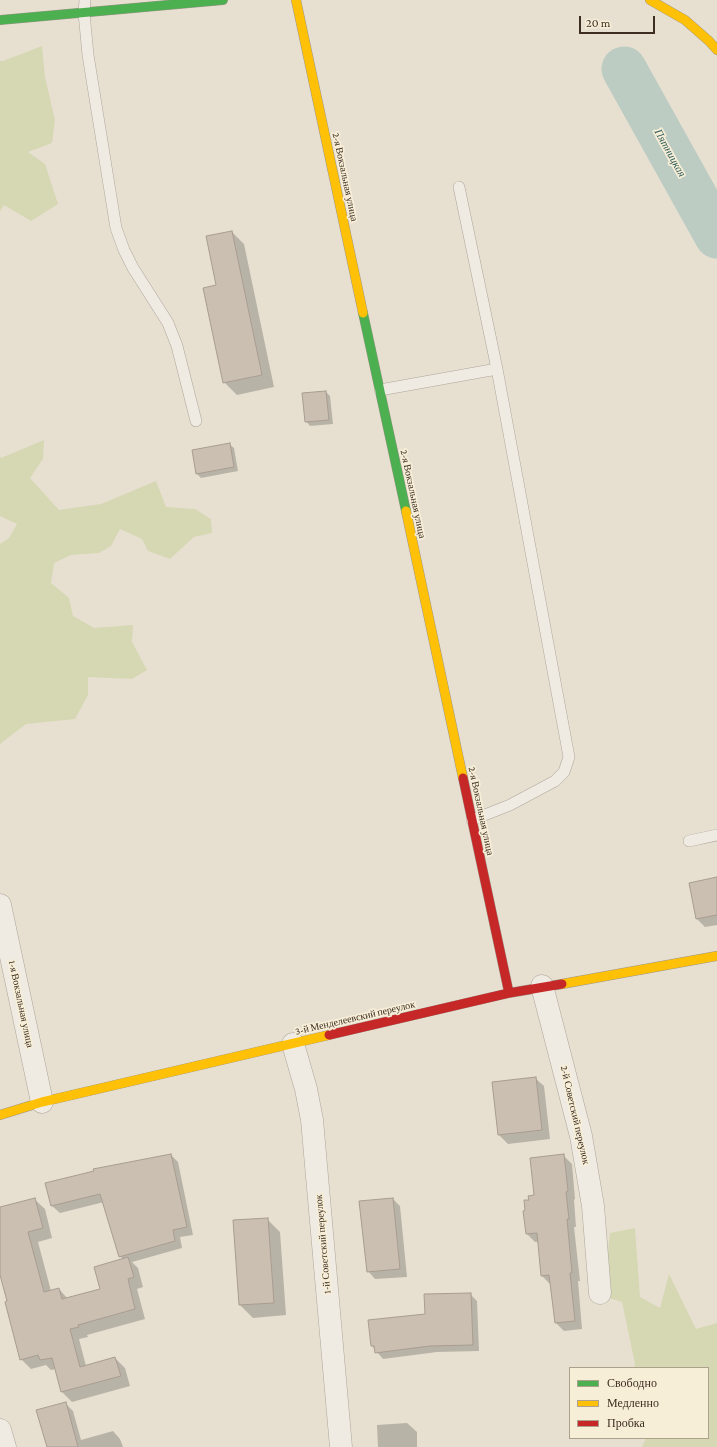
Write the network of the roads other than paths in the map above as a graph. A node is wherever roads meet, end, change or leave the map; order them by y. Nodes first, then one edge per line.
1 (85, 0) edge
2 (223, 0) edge
3 (296, 0) edge
4 (650, 0) edge
5 (84, 13) junction
6 (0, 20) edge
7 (717, 50) edge
8 (459, 187) dead end
9 (497, 369) junction
10 (380, 390) junction
11 (196, 421) dead end
12 (472, 820) junction
13 (717, 835) edge
14 (689, 841) dead end
15 (0, 905) edge
16 (717, 956) edge
17 (542, 986) junction
18 (509, 993) junction
19 (293, 1044) junction
20 (42, 1102) junction
21 (0, 1115) edge
22 (600, 1293) dead end
23 (0, 1430) edge
24 (5, 1447) edge
25 (341, 1447) edge

1 - 5 lane
2 - 5 street
3 - 10 street, 2-я Вокзальная улица
4 - 7 street
5 - 6 street
5 - 11 lane
8 - 9 lane
9 - 10 lane
9 - 12 lane
10 - 12 street, 2-я Вокзальная улица
12 - 18 street, 2-я Вокзальная улица
13 - 14 lane
15 - 20 street, 1-я Вокзальная улица
16 - 17 street, 3-й Менделеевский переулок
17 - 18 street, 3-й Менделеевский переулок
17 - 22 street, 2-й Советский переулок
18 - 19 street, 3-й Менделеевский переулок
19 - 20 street, 3-й Менделеевский переулок
19 - 25 street, 1-й Советский переулок
20 - 21 street, 3-й Менделеевский переулок
23 - 24 street

